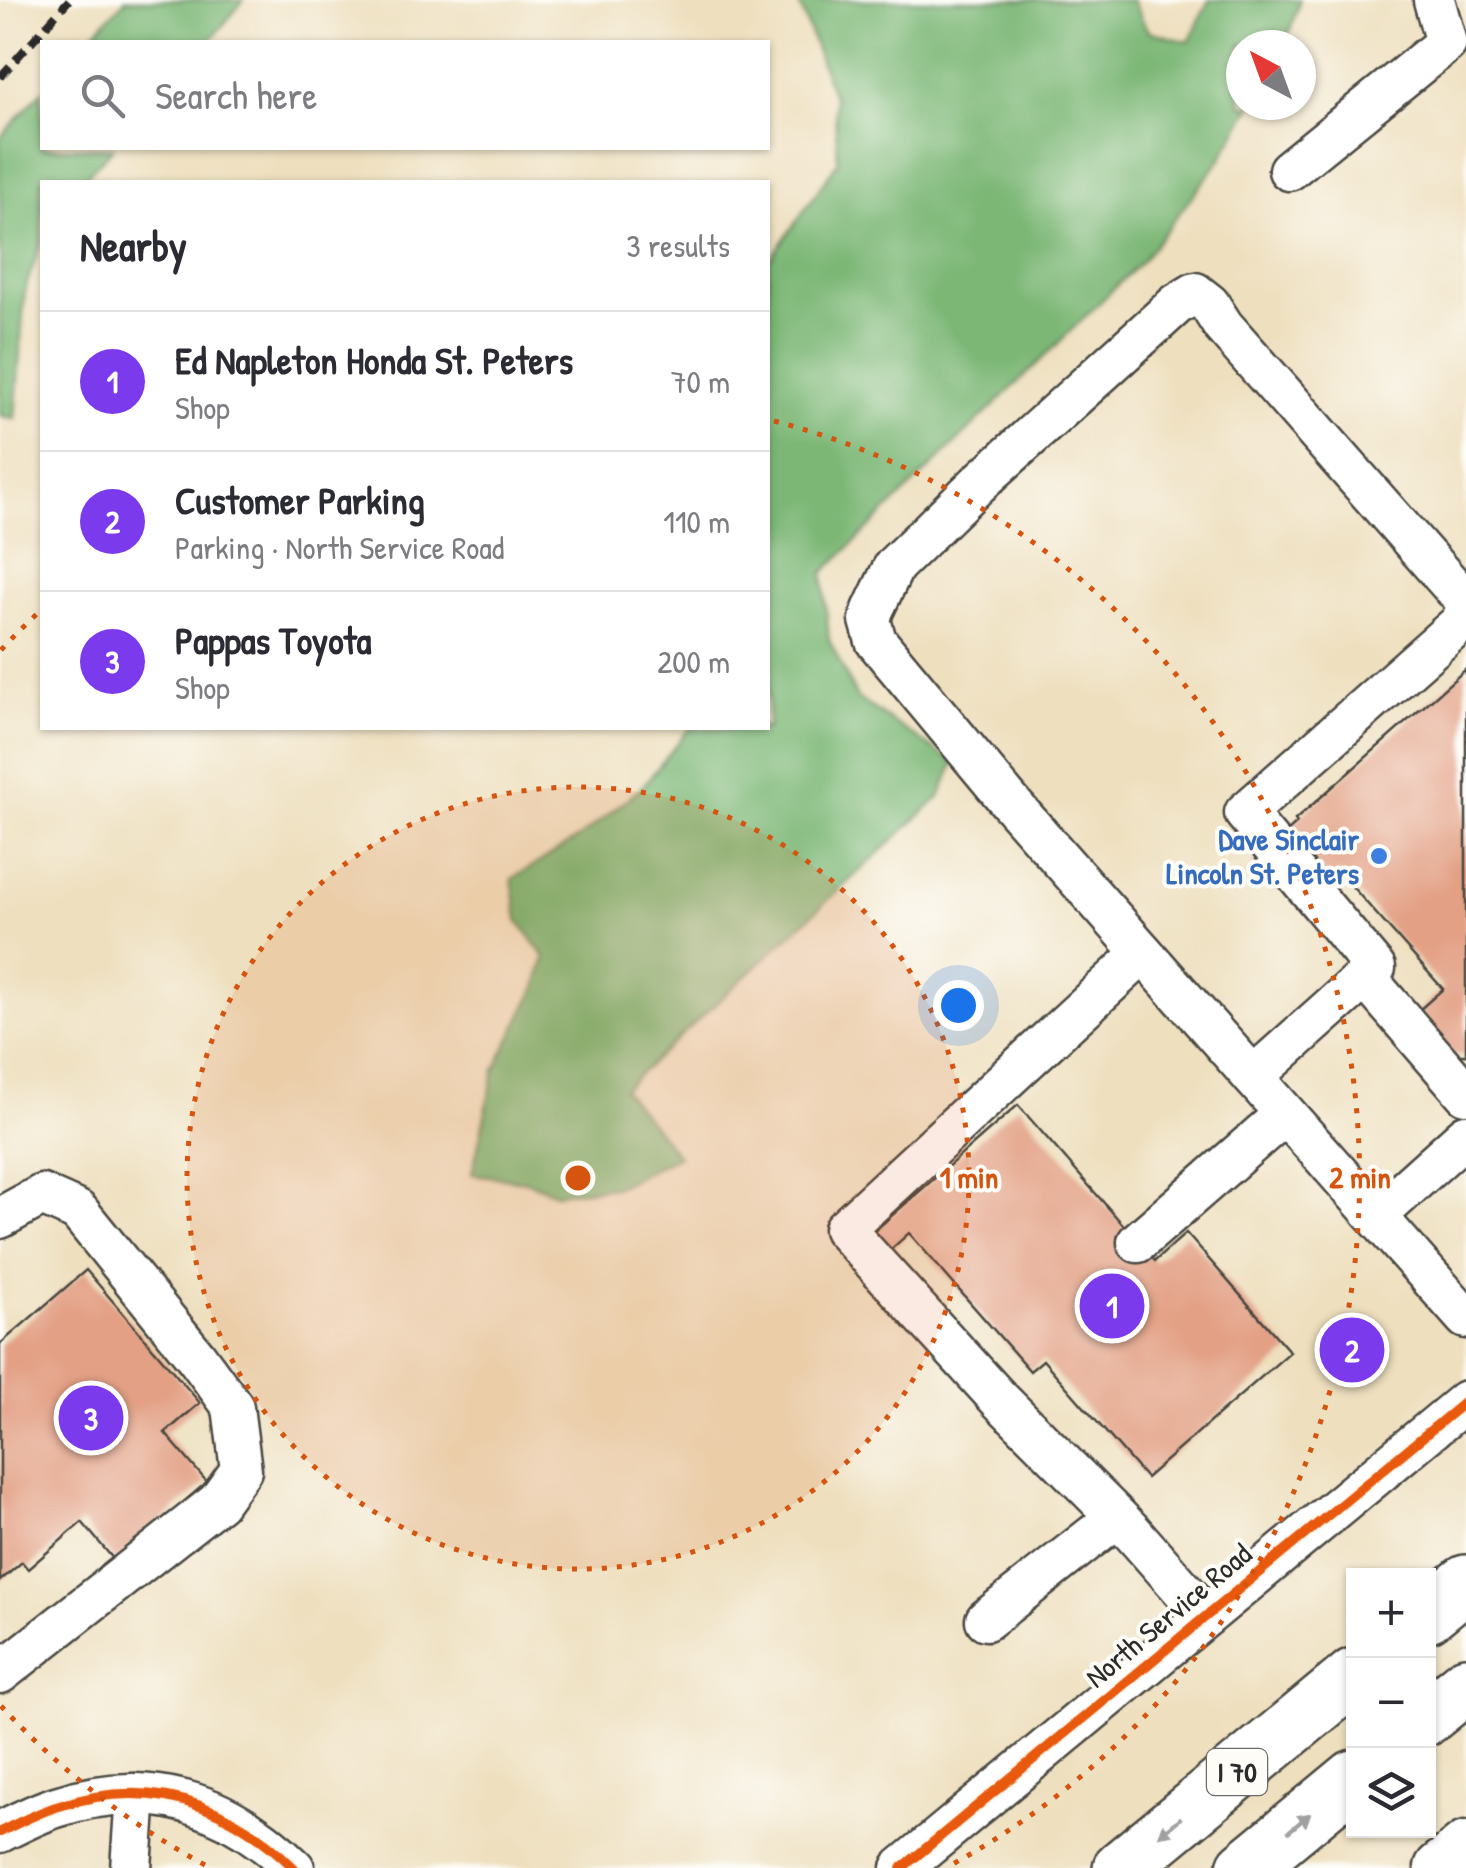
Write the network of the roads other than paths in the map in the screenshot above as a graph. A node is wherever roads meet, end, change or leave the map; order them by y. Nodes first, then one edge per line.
1 (1434, 0) edge
2 (1459, 45) edge
3 (1289, 170) dead end
4 (1466, 602) edge
5 (1466, 618) edge
6 (1143, 953) junction
7 (1365, 977) junction
8 (1252, 1077) junction
9 (1466, 1094) edge
10 (1285, 1114) junction
11 (1466, 1136) edge
12 (1376, 1216) junction
13 (0, 1218) edge
14 (1138, 1242) dead end
15 (1466, 1318) edge
16 (1466, 1401) edge
17 (1117, 1517) junction
18 (1466, 1582) edge
19 (1436, 1607) edge
20 (1206, 1616) junction
21 (986, 1620) dead end
22 (0, 1673) edge
23 (1346, 1683) edge
24 (1466, 1685) edge
25 (1436, 1709) edge
26 (1346, 1785) edge
27 (136, 1794) junction
28 (0, 1832) edge
29 (1466, 1848) edge
30 (131, 1868) edge
31 (294, 1868) edge
32 (902, 1868) edge
33 (1121, 1868) edge
34 (1245, 1868) edge
35 (1440, 1868) edge

1 - 2 street
2 - 3 street
4 - 6 street
5 - 7 street
6 - 8 street
6 - 17 street
7 - 8 street
7 - 9 street
8 - 10 street
10 - 12 street
10 - 14 street
11 - 12 street
12 - 15 street
13 - 22 street
16 - 20 street, North Service Road
17 - 20 street
17 - 21 street
18 - 19 highway
20 - 32 street, North Service Road
23 -> 33 highway, I 70
24 - 25 highway
34 -> 26 highway, I 70
27 - 28 street
27 - 30 street
27 - 31 street
29 - 35 main road

